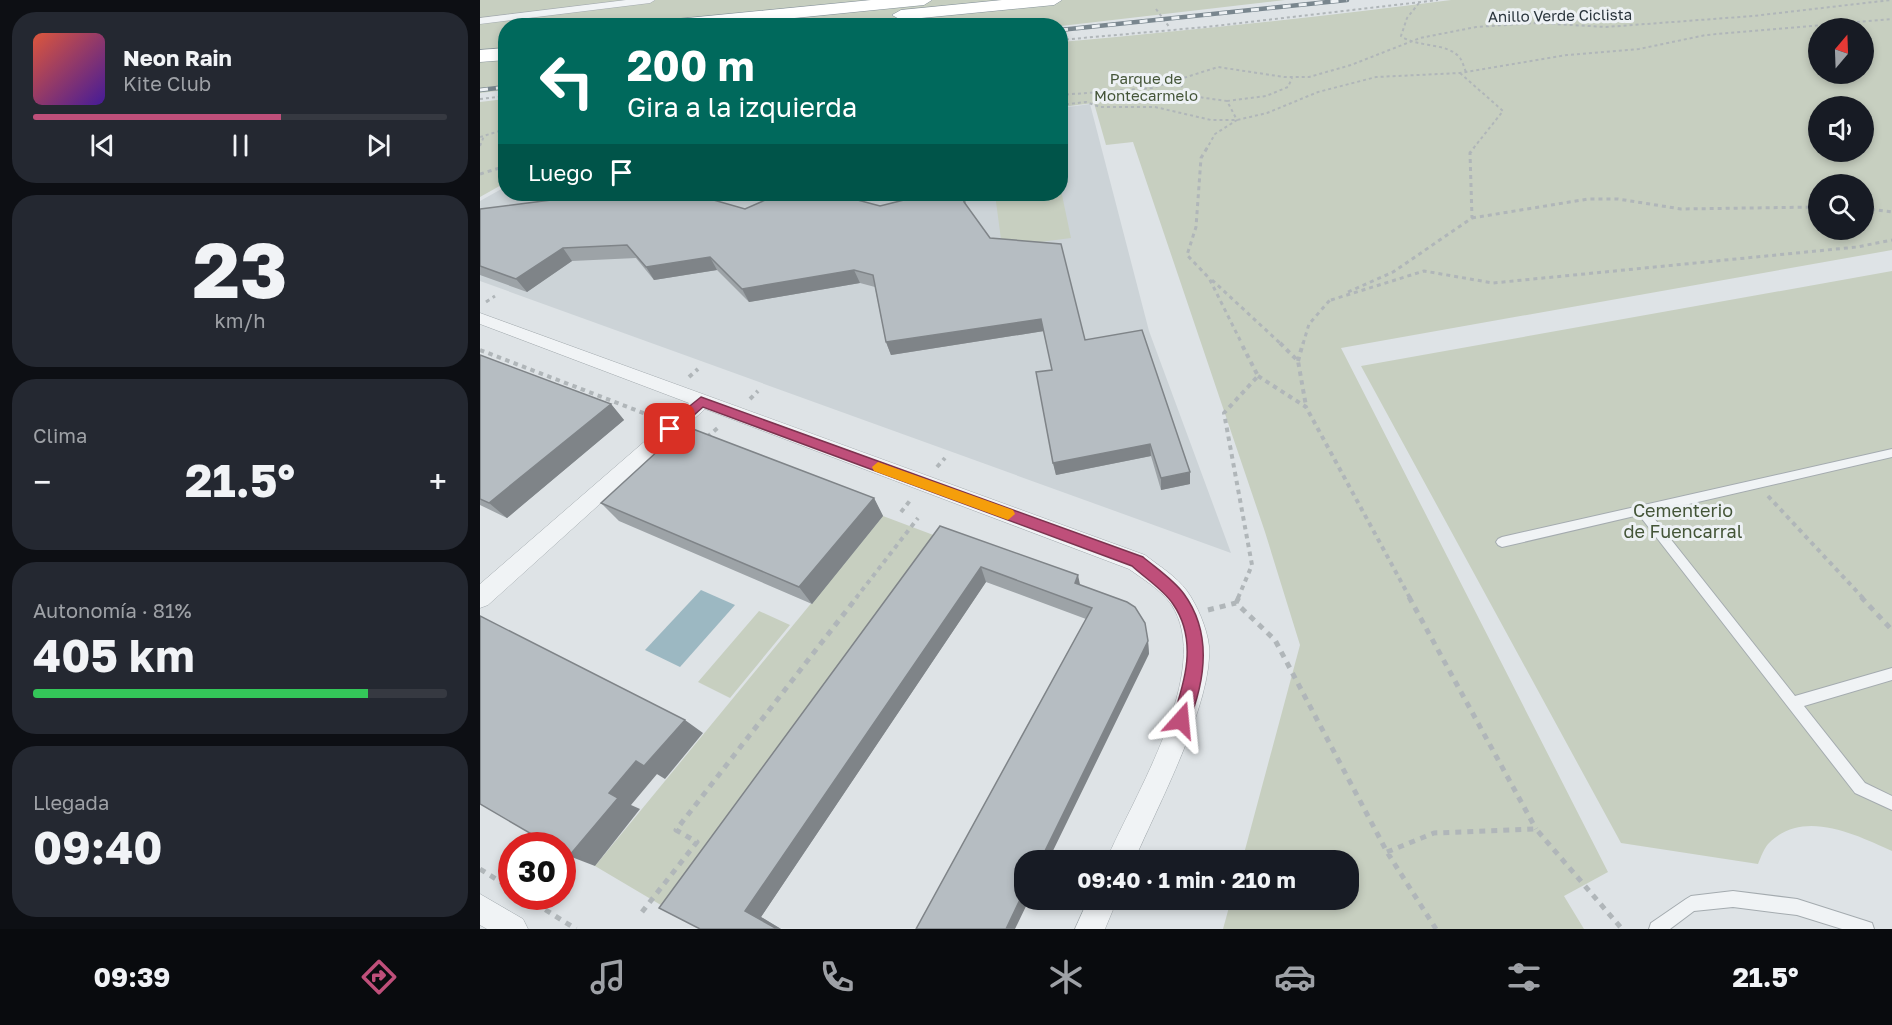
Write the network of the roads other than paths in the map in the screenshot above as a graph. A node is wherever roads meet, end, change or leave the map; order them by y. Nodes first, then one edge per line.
1 (650, 0) edge
2 (924, 0) edge
3 (1054, 0) edge
4 (504, 18) edge
5 (739, 18) edge
6 (874, 18) edge
7 (498, 19) edge
8 (480, 21) edge
9 (498, 41) edge
10 (480, 42) edge
11 (498, 55) edge
12 (480, 56) edge
13 (480, 318) edge
14 (701, 402) junction
15 (1892, 453) edge
16 (1641, 510) junction
17 (1502, 542) dead end
18 (480, 598) edge
19 (1892, 674) edge
20 (1791, 703) junction
21 (1892, 803) edge
22 (1125, 850) edge
23 (480, 908) edge
24 (1099, 910) edge
25 (513, 929) edge
26 (1090, 929) edge
27 (1657, 929) edge
28 (1866, 929) edge

1 - 4 street
2 - 5 highway
3 - 6 highway
7 - 8 street
9 - 10 highway
11 - 12 highway
13 - 14 street
14 - 18 street
14 - 22 street
15 - 16 lane
16 - 17 lane
16 - 20 lane
19 - 20 lane
20 - 21 lane
23 - 25 street
24 - 26 street
27 - 28 lane

